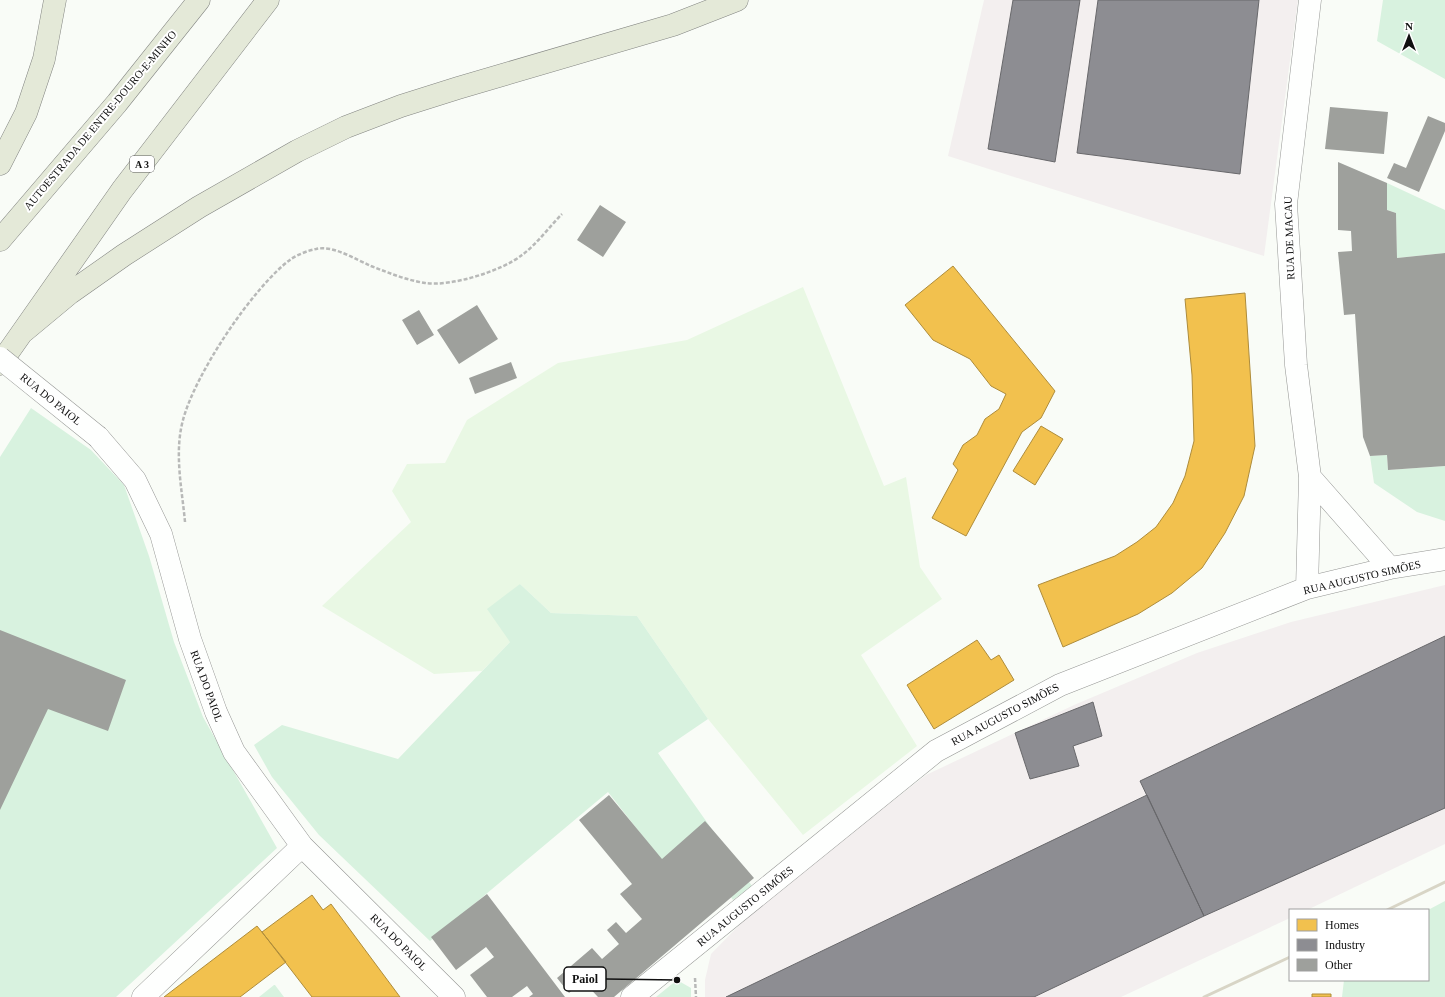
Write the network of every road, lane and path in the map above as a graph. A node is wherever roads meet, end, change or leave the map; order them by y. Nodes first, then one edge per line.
1 (55, 0) edge
2 (199, 0) edge
3 (268, 0) edge
4 (737, 0) edge
5 (1310, 0) edge
6 (0, 164) edge
7 (562, 214) dead end
8 (0, 240) edge
9 (23, 332) junction
10 (0, 358) edge
11 (0, 364) edge
12 (1310, 477) junction
13 (186, 530) dead end
14 (1445, 559) edge
15 (1390, 568) junction
16 (1307, 588) junction
17 (302, 846) junction
18 (445, 994) edge
19 (143, 997) edge
20 (632, 997) edge

1 - 6 highway
2 - 8 highway, AUTOESTRADA DE ENTRE-DOURO-E-MINHO
3 - 9 highway, A 3
4 - 9 highway
5 - 12 street, RUA DE MACAU
7 - 13 path
9 - 11 highway, A 3
10 - 17 street, RUA DO PAIOL, bridge
12 - 15 street
12 - 16 street, RUA DE MACAU
14 - 15 street, RUA AUGUSTO SIMÕES
15 - 16 street, RUA AUGUSTO SIMÕES
16 - 20 street, RUA AUGUSTO SIMÕES
17 - 18 street, RUA DO PAIOL
17 - 19 street

